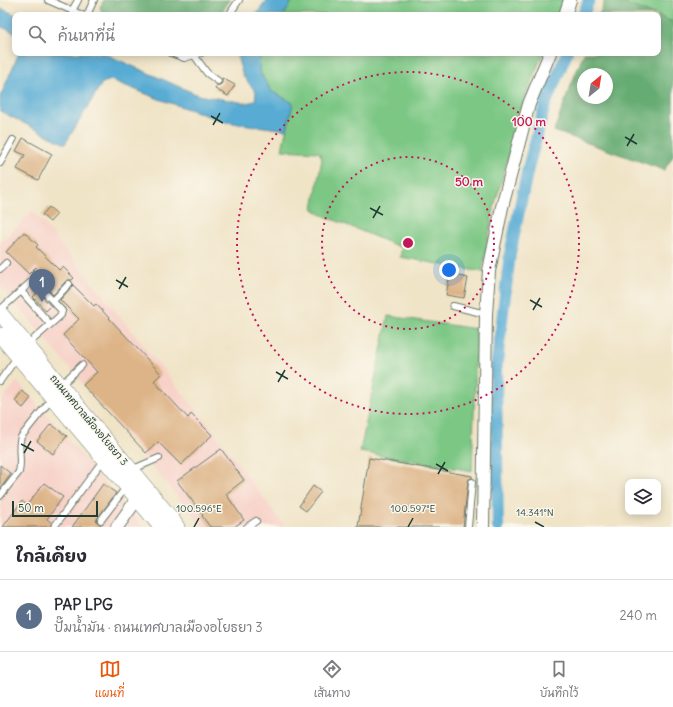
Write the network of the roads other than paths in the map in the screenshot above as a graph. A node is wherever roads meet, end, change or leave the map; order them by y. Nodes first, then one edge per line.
1 (48, 0) edge
2 (78, 0) edge
3 (94, 0) edge
4 (239, 0) edge
5 (570, 0) edge
6 (72, 11) joint
7 (88, 12) edge
8 (231, 12) edge
9 (566, 12) edge
10 (179, 56) edge
11 (191, 56) edge
12 (195, 56) edge
13 (549, 56) edge
14 (218, 81) dead end
15 (13, 140) dead end
16 (0, 162) edge
17 (6, 263) dead end
18 (0, 269) edge
19 (69, 284) dead end
20 (21, 292) junction
21 (53, 301) junction
22 (453, 306) dead end
23 (0, 310) edge
24 (0, 313) edge
25 (486, 314) junction
26 (50, 324) junction
27 (15, 344) edge
28 (82, 365) dead end
29 (0, 381) edge
30 (57, 392) junction
31 (159, 458) dead end
32 (104, 459) junction
33 (130, 470) junction
34 (472, 482) dead end
35 (127, 486) junction
36 (0, 496) edge
37 (137, 499) junction
38 (101, 520) dead end
39 (256, 520) dead end
40 (156, 525) edge
41 (54, 527) edge
42 (117, 527) edge
43 (177, 527) edge
44 (247, 527) edge
45 (468, 527) edge
46 (482, 527) edge

1 - 6 lane
2 - 6 lane
3 - 7 lane
4 - 8 lane
5 - 9 street
10 - 11 lane
12 - 14 lane
13 - 25 street
15 - 16 lane
17 - 18 lane
19 - 21 lane
20 - 21 lane
20 - 23 lane
20 - 26 lane
21 - 26 lane
22 - 25 lane
24 - 27 street, ถนนเทศบาลเมืองอโยธยา 3
25 - 46 street
26 - 27 lane
27 - 29 lane
27 - 30 street, ถนนเทศบาลเมืองอโยธยา 3
28 - 30 lane
30 - 32 street, ถนนเทศบาลเมืองอโยธยา 3
30 - 33 street, ถนนเทศบาลเมืองอโยธยา 3
30 - 36 lane
31 - 33 lane
32 - 35 street, ถนนเทศบาลเมืองอโยธยา 3
32 - 41 lane
33 - 43 street, ถนนเทศบาลเมืองอโยธยา 3
34 - 45 lane
35 - 37 street, ถนนเทศบาลเมืองอโยธยา 3
35 - 38 lane
37 - 40 street, ถนนเทศบาลเมืองอโยธยา 3
37 - 42 street
39 - 44 lane

